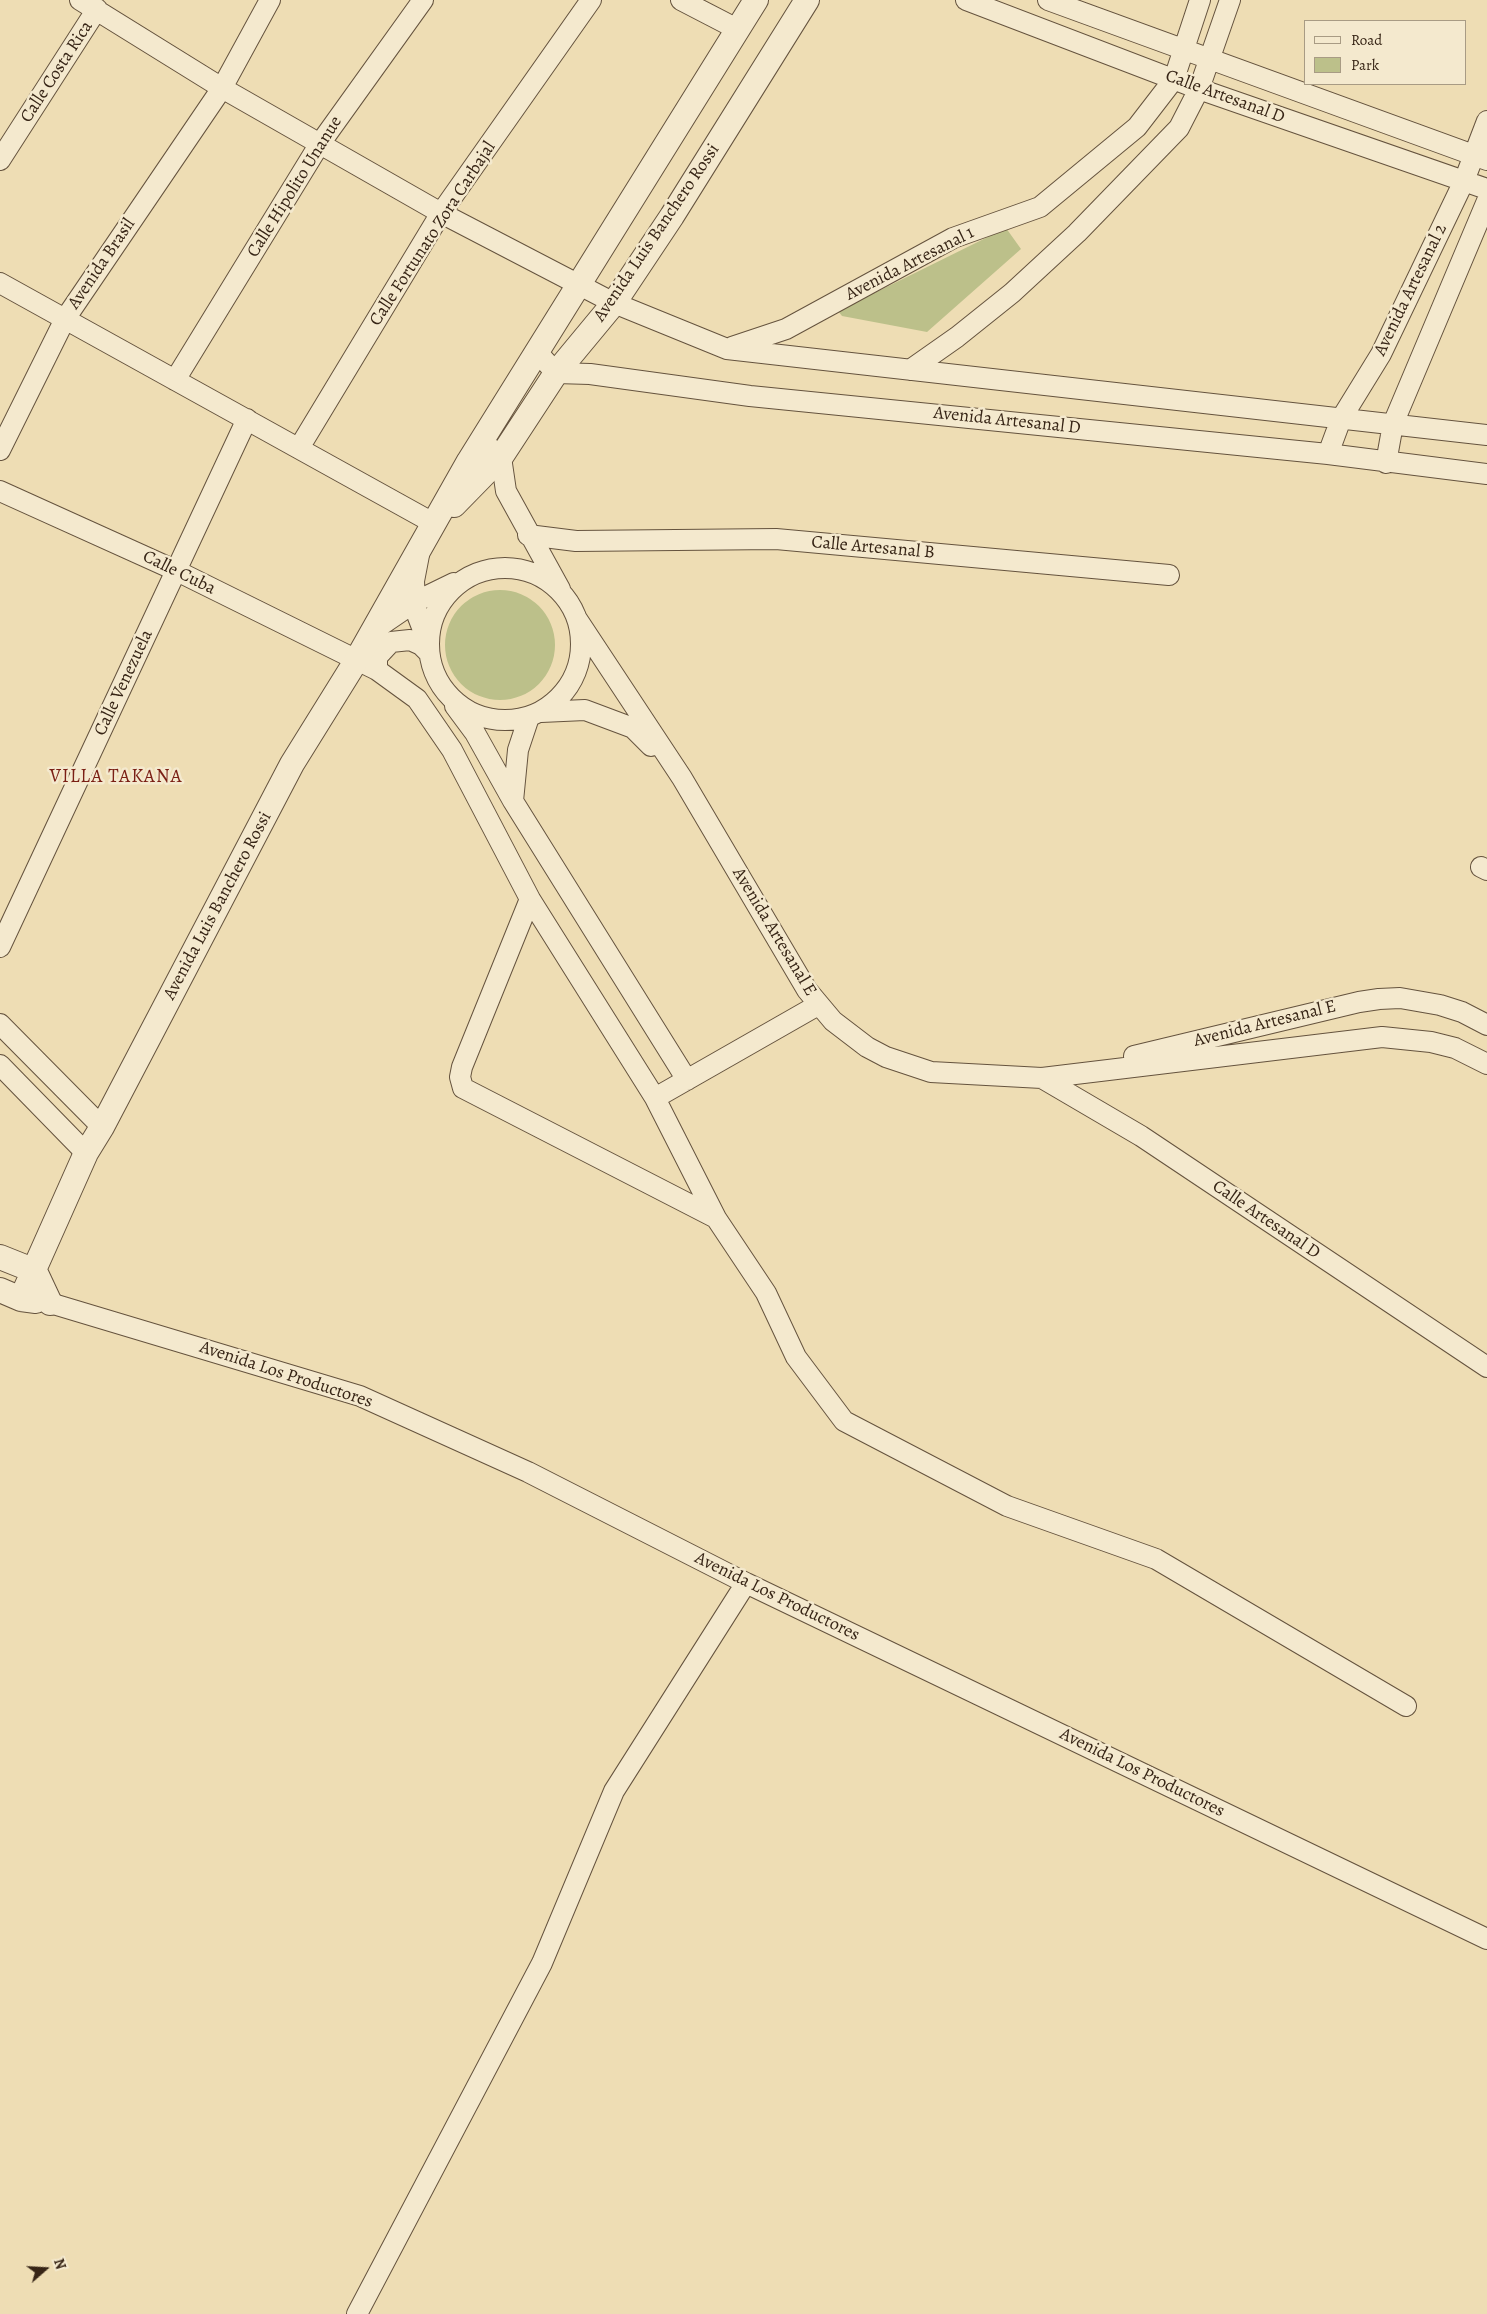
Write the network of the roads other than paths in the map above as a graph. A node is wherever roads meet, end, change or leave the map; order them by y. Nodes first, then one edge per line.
1 (270, 0) edge
2 (423, 0) edge
3 (592, 0) edge
4 (681, 0) edge
5 (756, 0) edge
6 (807, 0) edge
7 (966, 0) edge
8 (1048, 0) edge
9 (1200, 0) edge
10 (1230, 0) edge
11 (89, 5) edge
12 (738, 29) junction
13 (1185, 49) junction
14 (1211, 58) junction
15 (1174, 79) junction
16 (222, 88) junction
17 (1199, 89) junction
18 (1487, 121) edge
19 (319, 145) junction
20 (1481, 157) edge
21 (0, 160) edge
22 (1464, 181) junction
23 (1487, 189) edge
24 (1487, 202) edge
25 (441, 213) junction
26 (0, 283) edge
27 (579, 284) junction
28 (614, 303) junction
29 (65, 319) junction
30 (728, 349) junction
31 (537, 352) junction
32 (910, 370) junction
33 (556, 374) junction
34 (176, 380) junction
35 (247, 419) junction
36 (1341, 419) junction
37 (1393, 424) junction
38 (1487, 435) edge
39 (482, 440) junction
40 (299, 448) junction
41 (0, 450) edge
42 (1328, 454) junction
43 (501, 457) junction
44 (1386, 462) junction
45 (1487, 474) edge
46 (0, 491) edge
47 (435, 524) junction
48 (528, 535) junction
49 (576, 541) junction
50 (419, 550) junction
51 (546, 565) junction
52 (177, 571) junction
53 (1169, 575) dead end
54 (465, 578) junction
55 (564, 597) junction
56 (415, 602) junction
57 (576, 619) junction
58 (382, 636) junction
59 (428, 648) junction
60 (366, 666) junction
61 (449, 698) junction
62 (535, 715) junction
63 (682, 778) junction
64 (513, 801) junction
65 (530, 900) junction
66 (0, 947) edge
67 (818, 1005) junction
68 (0, 1024) edge
69 (1487, 1025) edge
70 (1487, 1064) edge
71 (0, 1065) edge
72 (1042, 1078) junction
73 (687, 1080) junction
74 (655, 1098) junction
75 (102, 1127) junction
76 (86, 1153) junction
77 (716, 1218) junction
78 (0, 1257) edge
79 (35, 1271) junction
80 (10, 1295) edge
81 (50, 1303) junction
82 (1487, 1367) edge
83 (746, 1583) junction
84 (1406, 1706) dead end
85 (1487, 1939) edge
86 (357, 2314) edge

1 - 16 street, Avenida Brasil
2 - 19 street, Calle Hipolito Unanue
3 - 25 street, Calle Fortunato Zora Carbajal
4 - 12 street
5 - 12 street, Avenida Luis Banchero Rossi
6 - 28 street, Avenida Luis Banchero Rossi
7 - 15 street, Calle Artesanal D
8 - 13 street, Calle Artesanal D
9 - 13 street, Avenida Artesanal 1
10 - 14 street
11 - 16 street
11 - 21 street, Calle Costa Rica
12 - 27 street, Avenida Luis Banchero Rossi
13 - 14 street, Calle Artesanal D
13 - 15 street, Avenida Artesanal 1
14 - 17 street
14 - 20 street, Calle Artesanal D
15 - 17 street, Calle Artesanal D
15 - 30 street, Avenida Artesanal 1
16 - 19 street
16 - 29 street, Avenida Brasil
17 - 22 street, Calle Artesanal D
17 - 32 street
18 - 20 street, Avenida Artesanal 2
19 - 25 street
19 - 34 street, Calle Hipolito Unanue
20 - 22 street, Avenida Artesanal 2
22 - 23 street, Calle Artesanal D
22 - 36 street, Avenida Artesanal 2
24 - 37 street, Avenida Artesanal 2
25 - 27 street
25 - 40 street, Calle Fortunato Zora Carbajal
26 - 29 street
27 - 28 street
27 - 31 street, Avenida Luis Banchero Rossi
28 - 30 street
28 - 33 street, Avenida Luis Banchero Rossi
29 - 34 street
29 - 41 street, Avenida Brasil
30 - 32 street
31 - 33 street
31 - 39 street, Avenida Luis Banchero Rossi
32 - 36 street
33 - 42 street, Avenida Artesanal D
33 - 43 street, Avenida Luis Banchero Rossi
34 - 35 street
35 - 40 street
35 - 52 street, Calle Venezuela
36 - 37 street
36 - 42 street, Avenida Artesanal 2
37 - 38 street
37 - 44 street, Avenida Artesanal 2
39 - 43 street
39 - 47 street, Avenida Luis Banchero Rossi
40 - 47 street
42 - 44 street, Avenida Artesanal D
43 - 47 street, Avenida Luis Banchero Rossi
43 - 48 street
44 - 45 street, Avenida Artesanal D
46 - 52 street, Calle Cuba
47 - 50 street, Avenida Luis Banchero Rossi
48 - 49 street, Calle Artesanal B
48 - 51 street
49 - 51 street
49 - 53 street, Calle Artesanal B
50 - 56 street
50 - 58 street, Avenida Luis Banchero Rossi
51 - 55 street
52 - 60 street, Calle Cuba
52 - 66 street, Calle Venezuela
54 - 55 street
54 - 56 street
54 - 59 street
55 - 57 street
56 - 58 street
56 - 59 street
57 - 62 street
57 - 63 street
58 - 59 street
58 - 60 street, Avenida Luis Banchero Rossi
59 - 61 street
60 - 65 street, Calle Cuba
60 - 75 street, Avenida Luis Banchero Rossi
61 - 62 street
61 - 64 street
62 - 63 street
62 - 64 street
63 - 67 street, Avenida Artesanal E
64 - 73 street
65 - 74 street, Calle Cuba
65 - 77 street
67 - 72 street, Avenida Artesanal E
67 - 73 street
68 - 75 street
69 - 72 street, Avenida Artesanal E
70 - 72 street, Avenida Artesanal E
71 - 76 street
72 - 82 street, Calle Artesanal D
73 - 74 street
74 - 77 street, Calle Cuba
75 - 76 street, Avenida Luis Banchero Rossi
76 - 79 street, Avenida Luis Banchero Rossi
77 - 84 street, Calle Cuba
78 - 79 street
79 - 80 street, Avenida Luis Banchero Rossi
79 - 81 street
80 - 81 street, Avenida Los Productores
81 - 83 street, Avenida Los Productores
83 - 85 street, Avenida Los Productores
83 - 86 street

